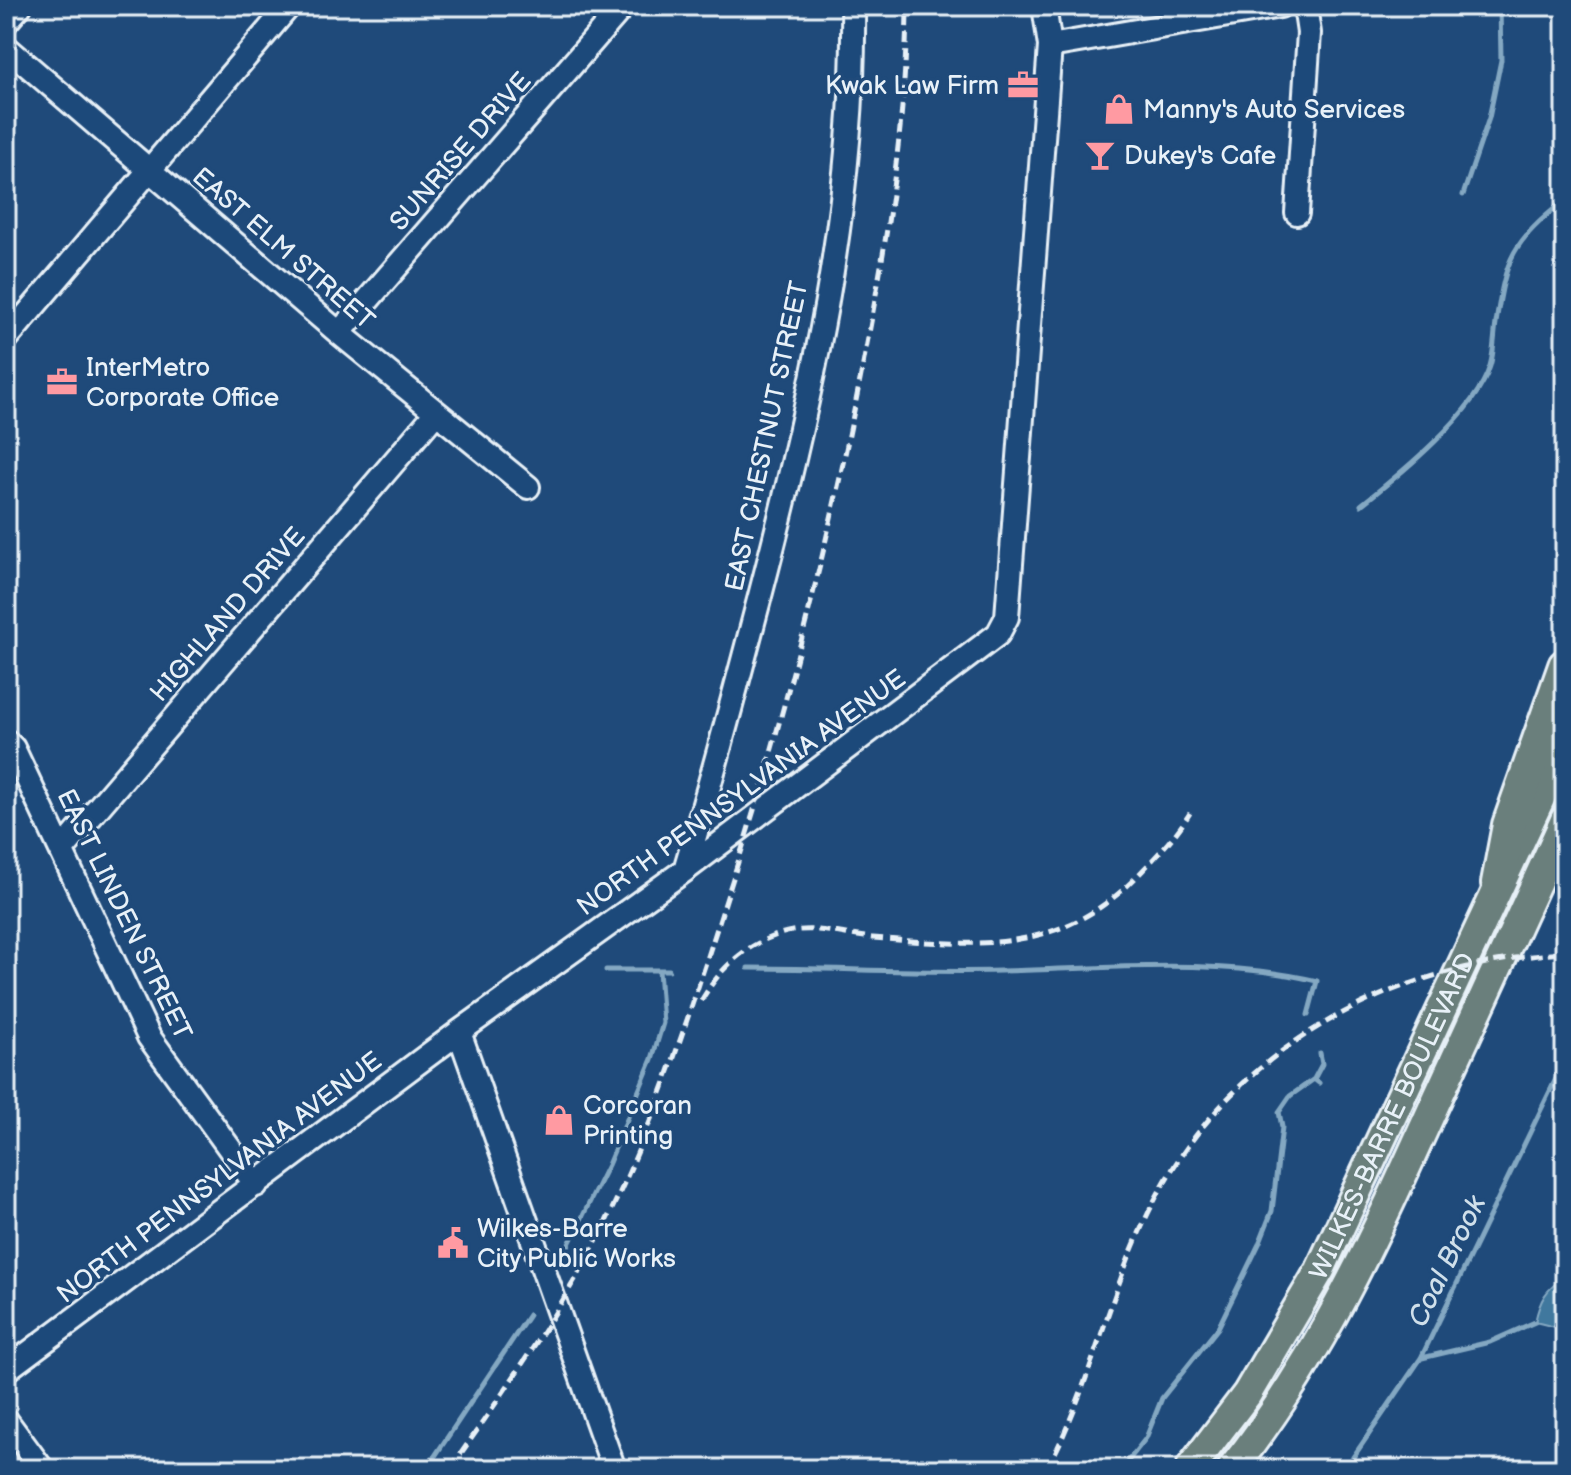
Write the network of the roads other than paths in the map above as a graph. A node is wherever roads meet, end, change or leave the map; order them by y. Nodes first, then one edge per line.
1 (20, 6) edge
2 (289, 6) edge
3 (623, 6) edge
4 (853, 6) edge
5 (1044, 6) edge
6 (1280, 6) edge
7 (1305, 6) edge
8 (6, 22) edge
9 (1050, 46) junction
10 (6, 47) edge
11 (151, 170) junction
12 (1297, 213) dead end
13 (339, 333) junction
14 (6, 339) edge
15 (435, 414) junction
16 (528, 487) dead end
17 (1565, 666) edge
18 (6, 741) edge
19 (1565, 745) edge
20 (1565, 820) edge
21 (62, 850) junction
22 (685, 870) junction
23 (1498, 883) junction
24 (459, 1032) junction
25 (256, 1185) junction
26 (6, 1370) edge
27 (6, 1420) edge
28 (42, 1469) edge
29 (614, 1469) edge
30 (1190, 1469) edge
31 (1232, 1469) edge

1 - 8 street
2 - 11 street
3 - 13 street, SUNRISE DRIVE
4 - 22 street, EAST CHESTNUT STREET
5 - 9 street, NORTH PENNSYLVANIA AVENUE
6 - 9 street
7 - 12 street
9 - 22 street, NORTH PENNSYLVANIA AVENUE
10 - 11 street, EAST ELM STREET
11 - 13 street, EAST ELM STREET
11 - 14 street
13 - 15 street, EAST ELM STREET
15 - 16 street, EAST ELM STREET
15 - 21 street, HIGHLAND DRIVE
17 - 23 highway
18 - 21 street, EAST LINDEN STREET
19 - 23 main road, WILKES-BARRE BOULEVARD
20 - 31 main road, WILKES-BARRE BOULEVARD
21 - 25 street, EAST LINDEN STREET
22 - 24 street, NORTH PENNSYLVANIA AVENUE
23 - 30 main road, WILKES-BARRE BOULEVARD
24 - 25 street, NORTH PENNSYLVANIA AVENUE
24 - 29 street
25 - 26 street, NORTH PENNSYLVANIA AVENUE
27 - 28 street

